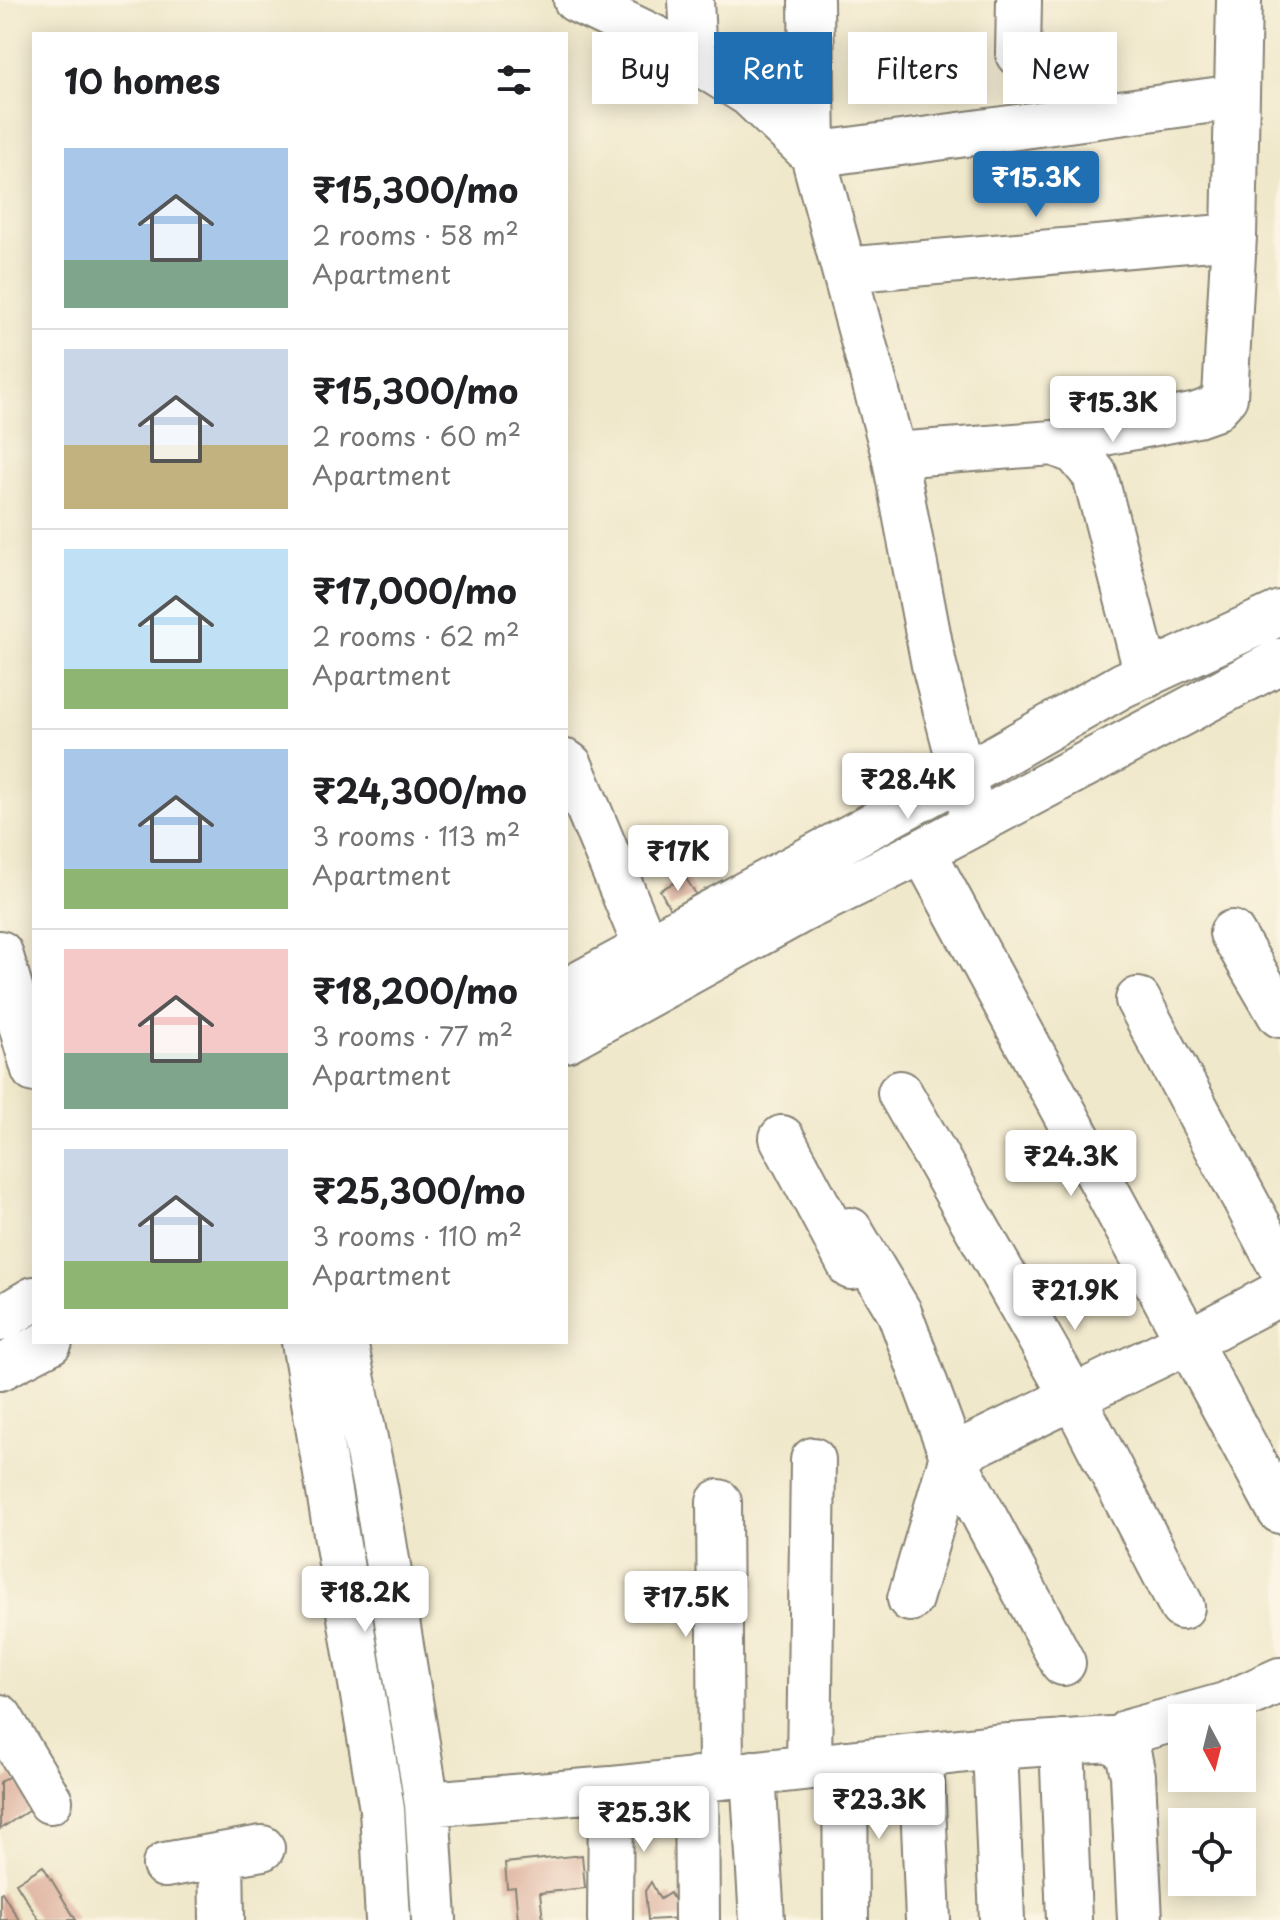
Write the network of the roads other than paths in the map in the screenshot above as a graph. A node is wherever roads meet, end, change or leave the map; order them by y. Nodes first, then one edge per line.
1 (576, 0) edge
2 (691, 0) edge
3 (811, 0) edge
4 (1019, 0) edge
5 (1239, 0) edge
6 (643, 32) edge
7 (693, 32) edge
8 (1018, 32) edge
9 (698, 63) edge
10 (1236, 97) junction
11 (813, 155) junction
12 (1234, 236) junction
13 (844, 270) junction
14 (1053, 443) junction
15 (894, 455) junction
16 (1280, 613) edge
17 (1280, 661) edge
18 (1147, 675) junction
19 (568, 764) edge
20 (965, 775) junction
21 (975, 823) junction
22 (923, 851) junction
23 (1232, 933) dead end
24 (646, 947) junction
25 (0, 953) edge
26 (568, 990) edge
27 (1138, 1000) dead end
28 (1280, 1015) edge
29 (568, 1039) edge
30 (32, 1063) edge
31 (900, 1093) dead end
32 (782, 1138) dead end
33 (850, 1230) dead end
34 (1280, 1265) edge
35 (1280, 1293) edge
36 (32, 1300) edge
37 (0, 1319) edge
38 (1187, 1342) junction
39 (46, 1344) edge
40 (304, 1344) edge
41 (345, 1344) edge
42 (0, 1368) edge
43 (1073, 1397) junction
44 (952, 1456) junction
45 (813, 1460) dead end
46 (719, 1502) dead end
47 (1280, 1511) edge
48 (910, 1599) dead end
49 (1182, 1607) dead end
50 (1063, 1663) dead end
51 (1280, 1680) edge
52 (0, 1717) edge
53 (1128, 1732) dead end
54 (1062, 1742) junction
55 (995, 1747) junction
56 (921, 1755) junction
57 (827, 1765) junction
58 (723, 1776) junction
59 (611, 1789) junction
60 (50, 1801) dead end
61 (427, 1804) junction
62 (165, 1865) dead end
63 (222, 1920) edge
64 (388, 1920) edge
65 (434, 1920) edge
66 (610, 1920) edge
67 (697, 1920) edge
68 (762, 1920) edge
69 (846, 1920) edge
70 (928, 1920) edge
71 (1002, 1920) edge
72 (1069, 1920) edge
73 (1140, 1920) edge

1 - 6 street
2 - 7 street
3 - 11 street
4 - 8 street
5 - 10 street
9 - 11 street
10 - 11 street
10 - 12 street
11 - 13 street
12 - 13 street
12 - 14 street
13 - 15 street
14 - 15 street
14 - 18 street
15 - 20 street
16 - 18 street
17 - 21 street
18 - 20 street
19 - 24 street
20 - 21 street
20 - 24 street
21 - 22 street
22 - 29 street
22 - 38 street
23 - 28 street
24 - 26 street
25 - 30 street
27 - 34 street
31 - 43 street
32 - 44 street
33 - 44 street
35 - 38 street
36 - 37 street
38 - 43 street
38 - 47 street
39 - 42 street
40 - 64 street
41 - 61 street
43 - 44 street
43 - 49 street
44 - 48 street
44 - 50 street
45 - 57 street
46 - 58 street
51 - 53 street
52 - 60 street
54 - 55 street
54 - 72 street
54 - 73 street
55 - 56 street
55 - 71 street
56 - 57 street
56 - 70 street
57 - 58 street
57 - 69 street
58 - 59 street
58 - 67 street
58 - 68 street
59 - 61 street
59 - 66 street
61 - 65 street
62 - 63 street

